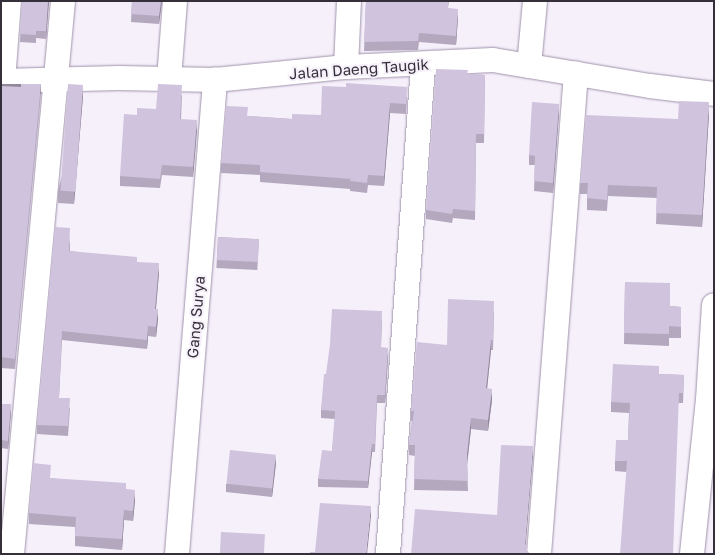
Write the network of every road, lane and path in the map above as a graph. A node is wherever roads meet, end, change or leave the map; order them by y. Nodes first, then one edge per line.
1 (10, 1) edge
2 (63, 1) edge
3 (175, 1) edge
4 (349, 1) edge
5 (534, 1) edge
6 (423, 64) junction
7 (529, 66) junction
8 (346, 67) junction
9 (576, 73) junction
10 (169, 79) junction
11 (215, 80) junction
12 (2, 81) edge
13 (56, 81) junction
14 (714, 94) edge
15 (714, 305) edge
16 (12, 554) edge
17 (177, 554) edge
18 (388, 554) edge
19 (539, 554) edge
20 (692, 554) edge

1 - 12 street
2 - 13 street
3 - 10 street
4 - 8 street
5 - 7 street
6 - 7 street, Jalan Daeng Taugik
6 - 8 street, Jalan Daeng Taugik
6 - 18 street
7 - 9 street, Jalan Daeng Taugik
8 - 11 street, Jalan Daeng Taugik
9 - 14 street, Jalan Daeng Taugik
9 - 19 street
10 - 11 street, Jalan Daeng Taugik
10 - 13 street, Jalan Daeng Taugik
11 - 17 street, Gang Surya
12 - 13 street, Jalan Daeng Taugik
13 - 16 street
15 - 20 street

